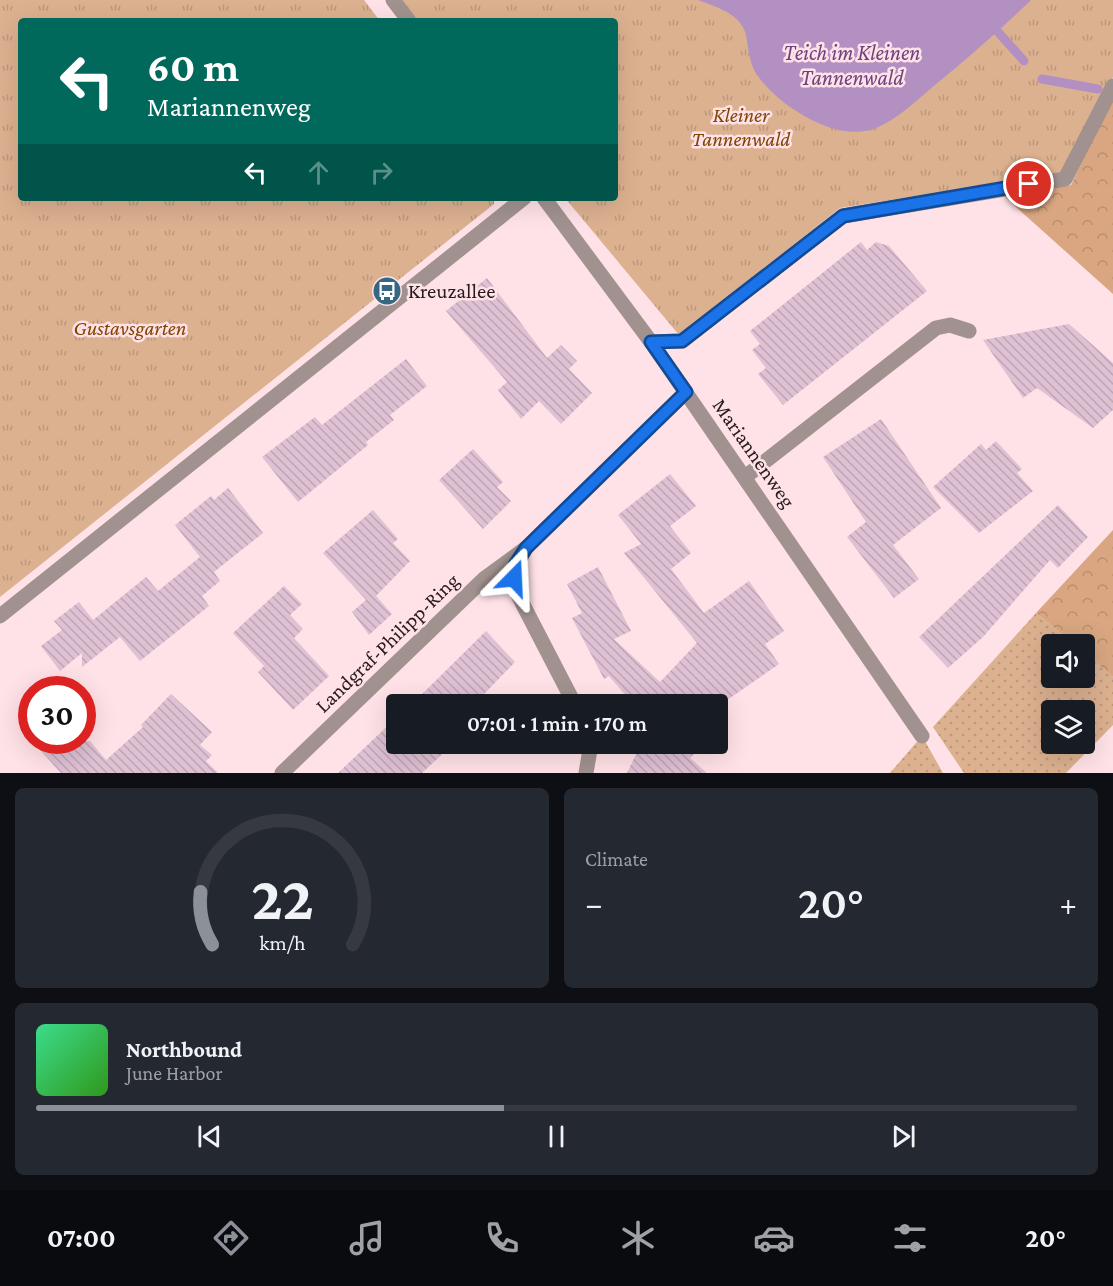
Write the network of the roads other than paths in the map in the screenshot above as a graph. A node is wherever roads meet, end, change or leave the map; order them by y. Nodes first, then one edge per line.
1 (393, 0) edge
2 (407, 18) edge
3 (1113, 86) edge
4 (520, 201) edge
5 (546, 201) edge
6 (969, 332) dead end
7 (651, 342) junction
8 (686, 392) junction
9 (745, 477) junction
10 (526, 548) junction
11 (0, 616) edge
12 (569, 694) edge
13 (922, 736) dead end
14 (591, 754) edge
15 (282, 773) edge
16 (586, 773) edge

1 - 2 street
3 - 7 street
4 - 11 street
5 - 7 street, Mariannenweg
6 - 9 street
7 - 8 street, Mariannenweg
8 - 9 street, Mariannenweg
8 - 10 street, Landgraf-Philipp-Ring
9 - 13 street, Mariannenweg
10 - 12 street, Landgraf-Philipp-Ring
10 - 15 street, Landgraf-Philipp-Ring
14 - 16 street

